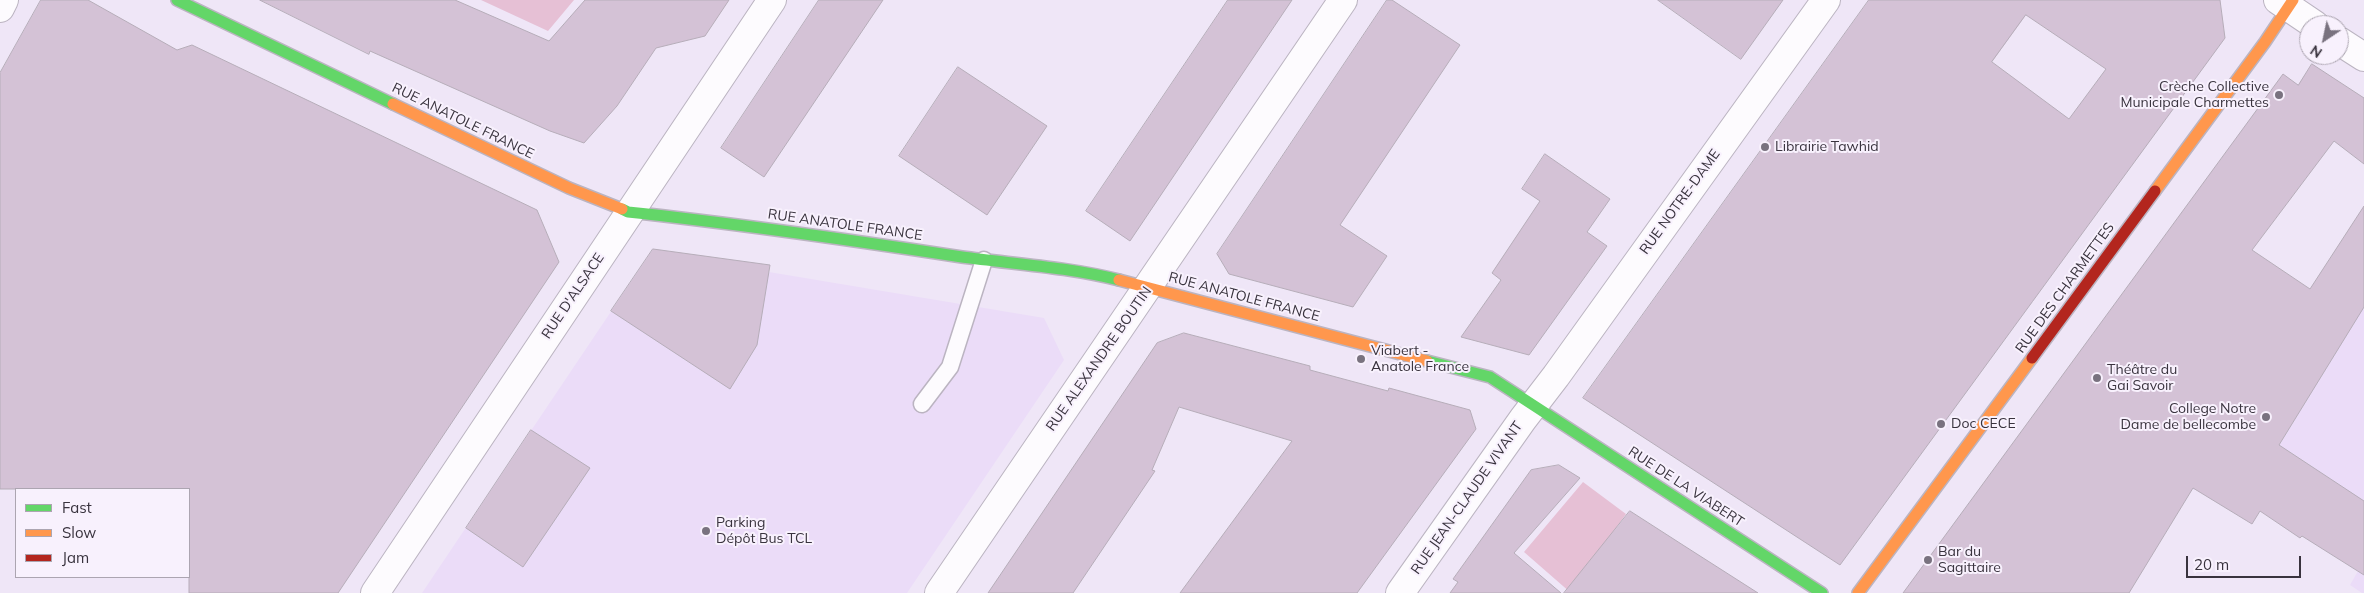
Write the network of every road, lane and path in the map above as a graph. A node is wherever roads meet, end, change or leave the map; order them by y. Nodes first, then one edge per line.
1 (4, 0) edge
2 (177, 0) edge
3 (772, 0) edge
4 (1343, 0) edge
5 (1826, 0) edge
6 (2286, 2) edge
7 (0, 8) edge
8 (2302, 15) edge
9 (2349, 47) edge
10 (2364, 57) edge
11 (628, 212) junction
12 (984, 260) junction
13 (1148, 288) junction
14 (922, 404) dead end
15 (1534, 404) junction
16 (375, 593) edge
17 (940, 593) edge
18 (1400, 593) edge
19 (1822, 593) edge
20 (1858, 593) edge

1 - 7 street
2 - 11 street, RUE ANATOLE FRANCE
3 - 11 street, RUE D'ALSACE
4 - 13 street, RUE ALEXANDRE BOUTIN
5 - 15 street, RUE NOTRE-DAME
6 - 8 street
6 - 20 street, RUE DES CHARMETTES
9 - 10 street
11 - 12 street, RUE ANATOLE FRANCE
11 - 16 street, RUE D'ALSACE
12 - 13 street, RUE ANATOLE FRANCE
12 - 14 lane
13 - 15 street, RUE ANATOLE FRANCE
13 - 17 street, RUE ALEXANDRE BOUTIN
15 - 18 street, RUE JEAN-CLAUDE VIVANT
15 - 19 street, RUE DE LA VIABERT

